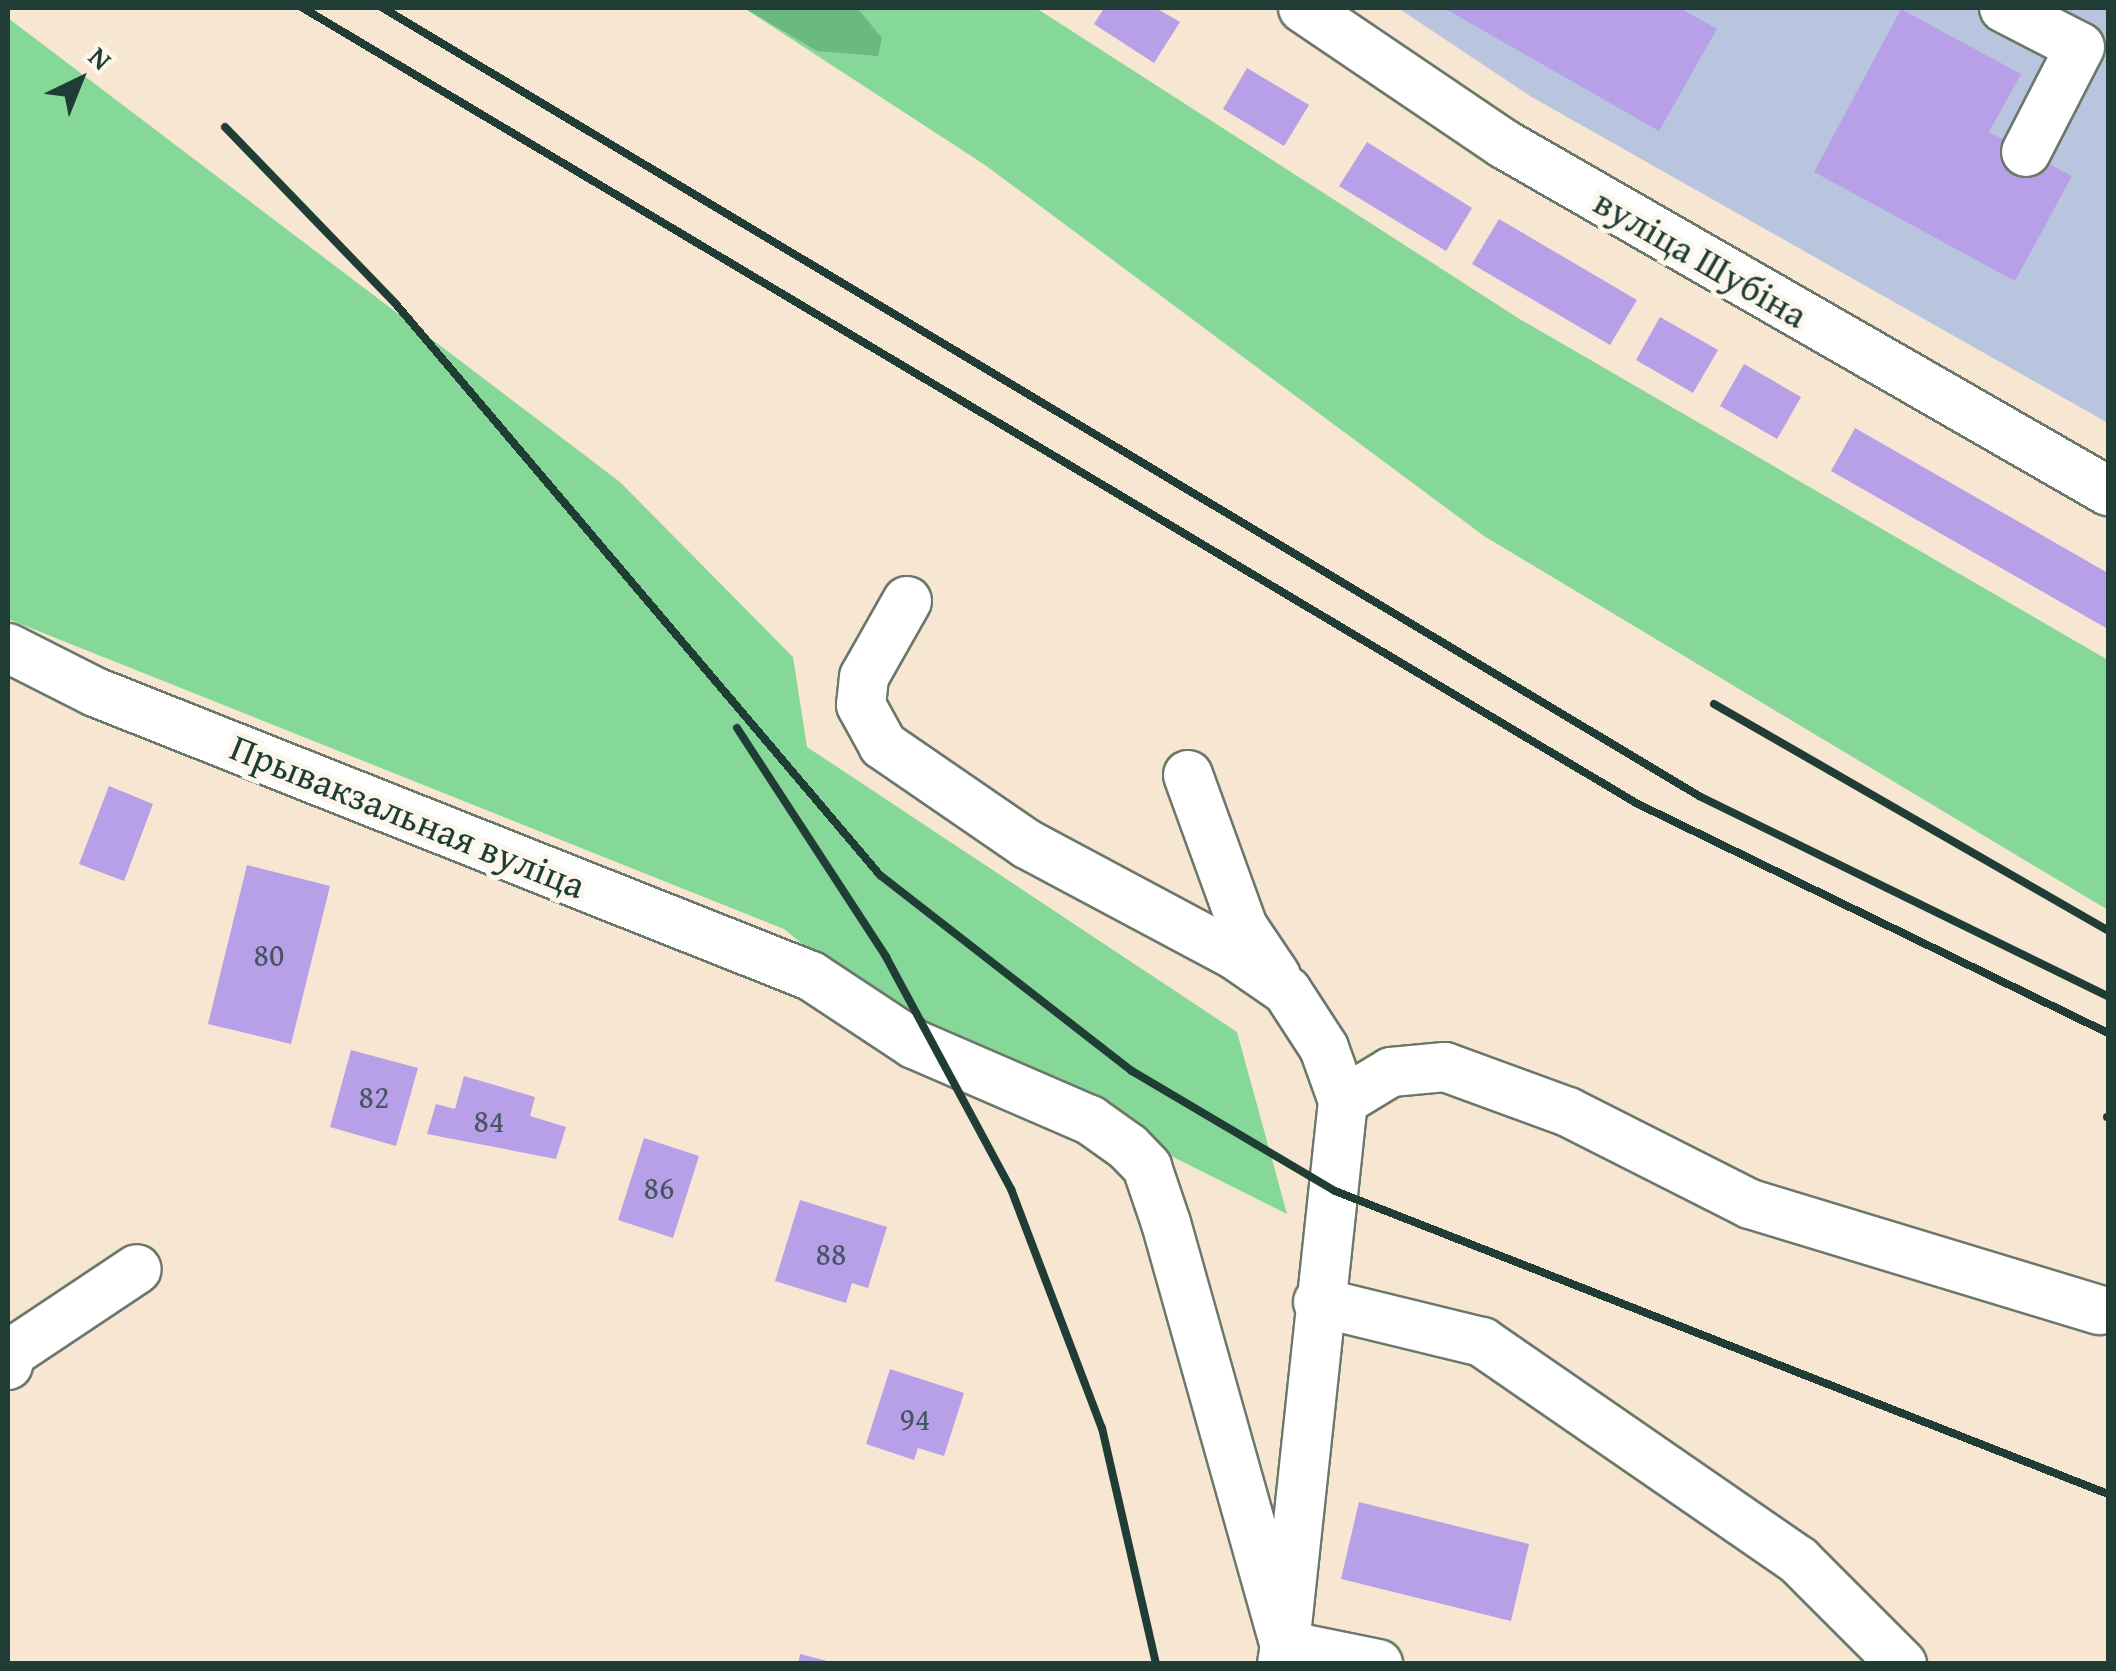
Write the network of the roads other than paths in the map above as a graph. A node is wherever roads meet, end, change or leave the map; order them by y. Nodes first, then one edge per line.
1 (2004, 8) edge
2 (1309, 9) edge
3 (2026, 152) dead end
4 (2108, 491) edge
5 (907, 600) dead end
6 (8, 648) edge
7 (1188, 775) dead end
8 (1287, 991) junction
9 (1344, 1101) junction
10 (137, 1270) dead end
11 (1318, 1302) junction
12 (2099, 1310) dead end
13 (8, 1365) edge
14 (1284, 1654) edge
15 (1378, 1664) edge
16 (1902, 1664) edge

1 - 3 street
2 - 4 street, вуліца Шубіна
5 - 8 street
6 - 14 street, Прывакзальная вуліца
7 - 8 street
8 - 9 street
9 - 11 street
9 - 12 street
10 - 13 street
11 - 14 street
11 - 16 street
14 - 15 street

